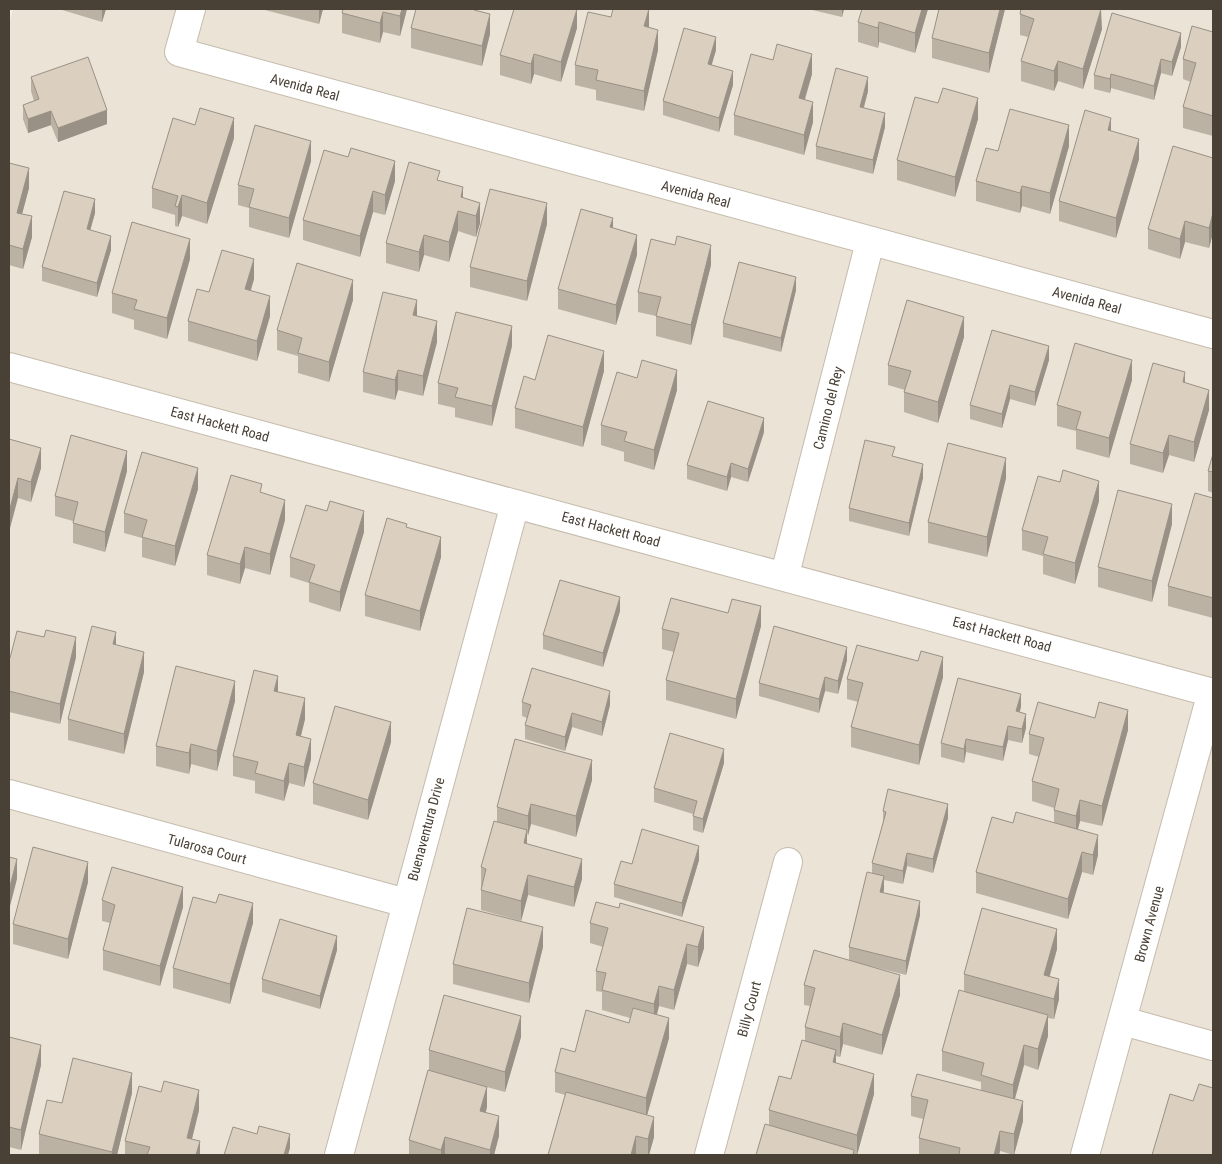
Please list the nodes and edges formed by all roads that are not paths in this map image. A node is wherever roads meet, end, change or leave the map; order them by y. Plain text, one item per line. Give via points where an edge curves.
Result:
1 (191, 9) edge
2 (870, 242) junction
3 (1213, 334) edge
4 (9, 367) edge
5 (515, 504) junction
6 (785, 574) junction
7 (1213, 693) edge
8 (9, 794) edge
9 (788, 862) dead end
10 (406, 903) junction
11 (1123, 1021) junction
12 (1213, 1046) edge
13 (339, 1155) edge
14 (709, 1155) edge
15 (1086, 1155) edge

1 - 2 street, Avenida Real via 179,52
2 - 3 street, Avenida Real
2 - 6 street, Camino del Rey
4 - 5 street, East Hackett Road
5 - 6 street, East Hackett Road
5 - 10 street, Buenaventura Drive
6 - 7 street, East Hackett Road
7 - 11 street, Brown Avenue
8 - 10 street, Tularosa Court
9 - 14 street, Billy Court
10 - 13 street, Buenaventura Drive
11 - 12 street
11 - 15 street, Brown Avenue

